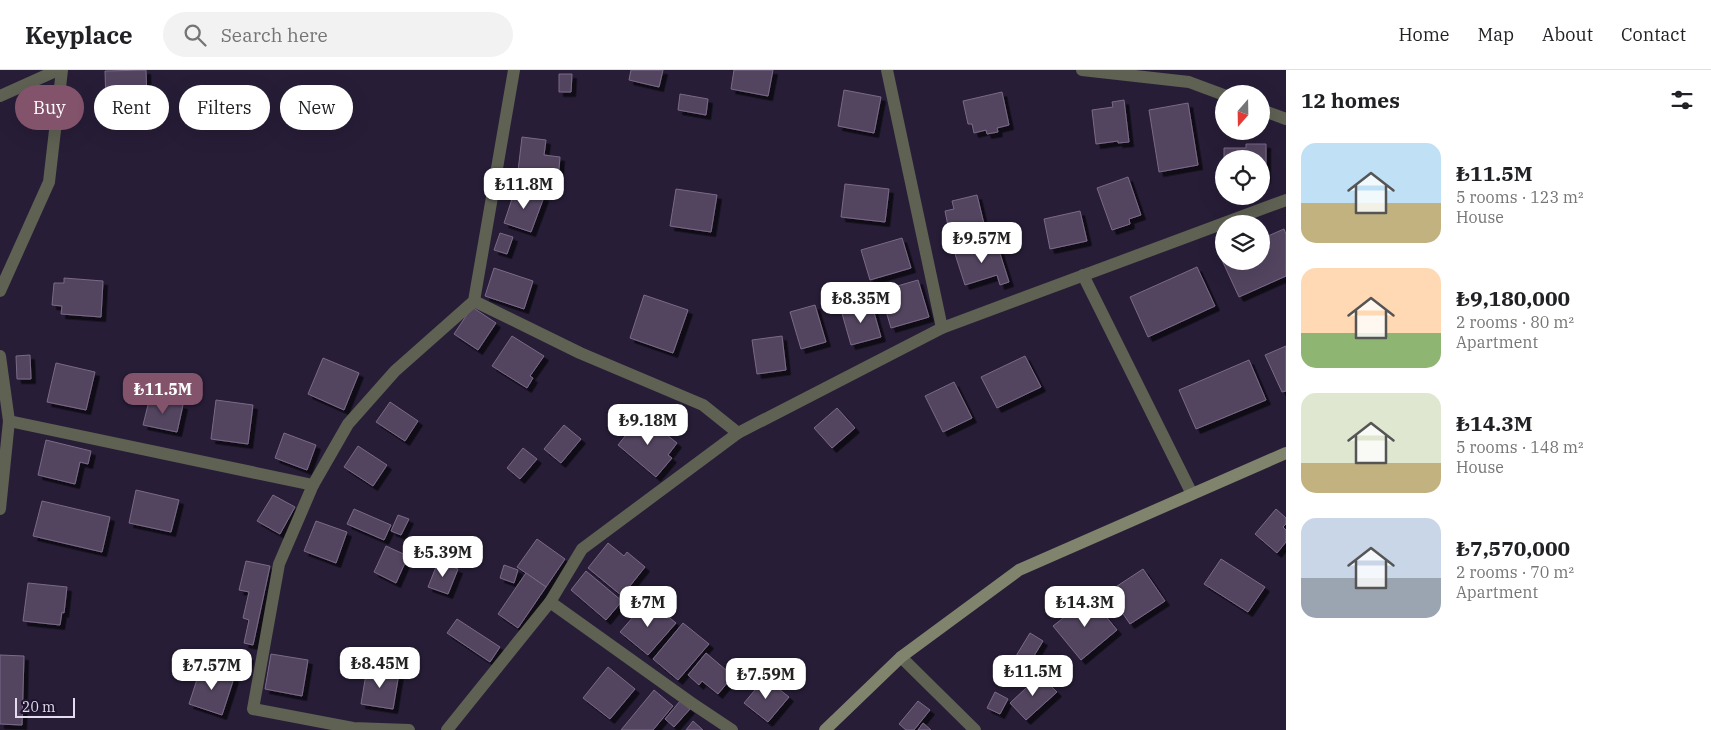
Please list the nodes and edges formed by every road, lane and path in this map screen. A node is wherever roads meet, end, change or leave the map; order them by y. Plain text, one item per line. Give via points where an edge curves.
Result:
1 (60, 70) edge
2 (514, 70) edge
3 (887, 70) edge
4 (1082, 70) edge
5 (1215, 92) edge
6 (0, 96) edge
7 (1270, 113) edge
8 (1286, 119) edge
9 (1286, 200) edge
10 (1083, 275) junction
11 (0, 290) edge
12 (474, 301) junction
13 (942, 328) junction
14 (0, 356) edge
15 (8, 421) junction
16 (738, 434) junction
17 (1286, 452) edge
18 (313, 485) junction
19 (1192, 494) junction
20 (0, 509) edge
21 (550, 602) junction
22 (901, 657) junction
23 (409, 730) edge
24 (447, 730) edge
25 (732, 730) edge
26 (825, 730) edge
27 (975, 730) edge

1 - 6 street
1 - 11 street via 49,182
2 - 12 street
3 - 13 street
4 - 5 street via 1189,82
7 - 8 street
9 - 10 street
10 - 13 street
10 - 19 street
12 - 16 street via 580,353 703,405
12 - 18 street via 395,371 348,424
13 - 16 street
14 - 15 street
15 - 18 street
15 - 20 street
16 - 21 street via 582,549
17 - 19 street
18 - 23 street via 279,564 253,709 353,728
19 - 22 street via 1019,570
21 - 24 street
21 - 25 street
22 - 26 street
22 - 27 street

